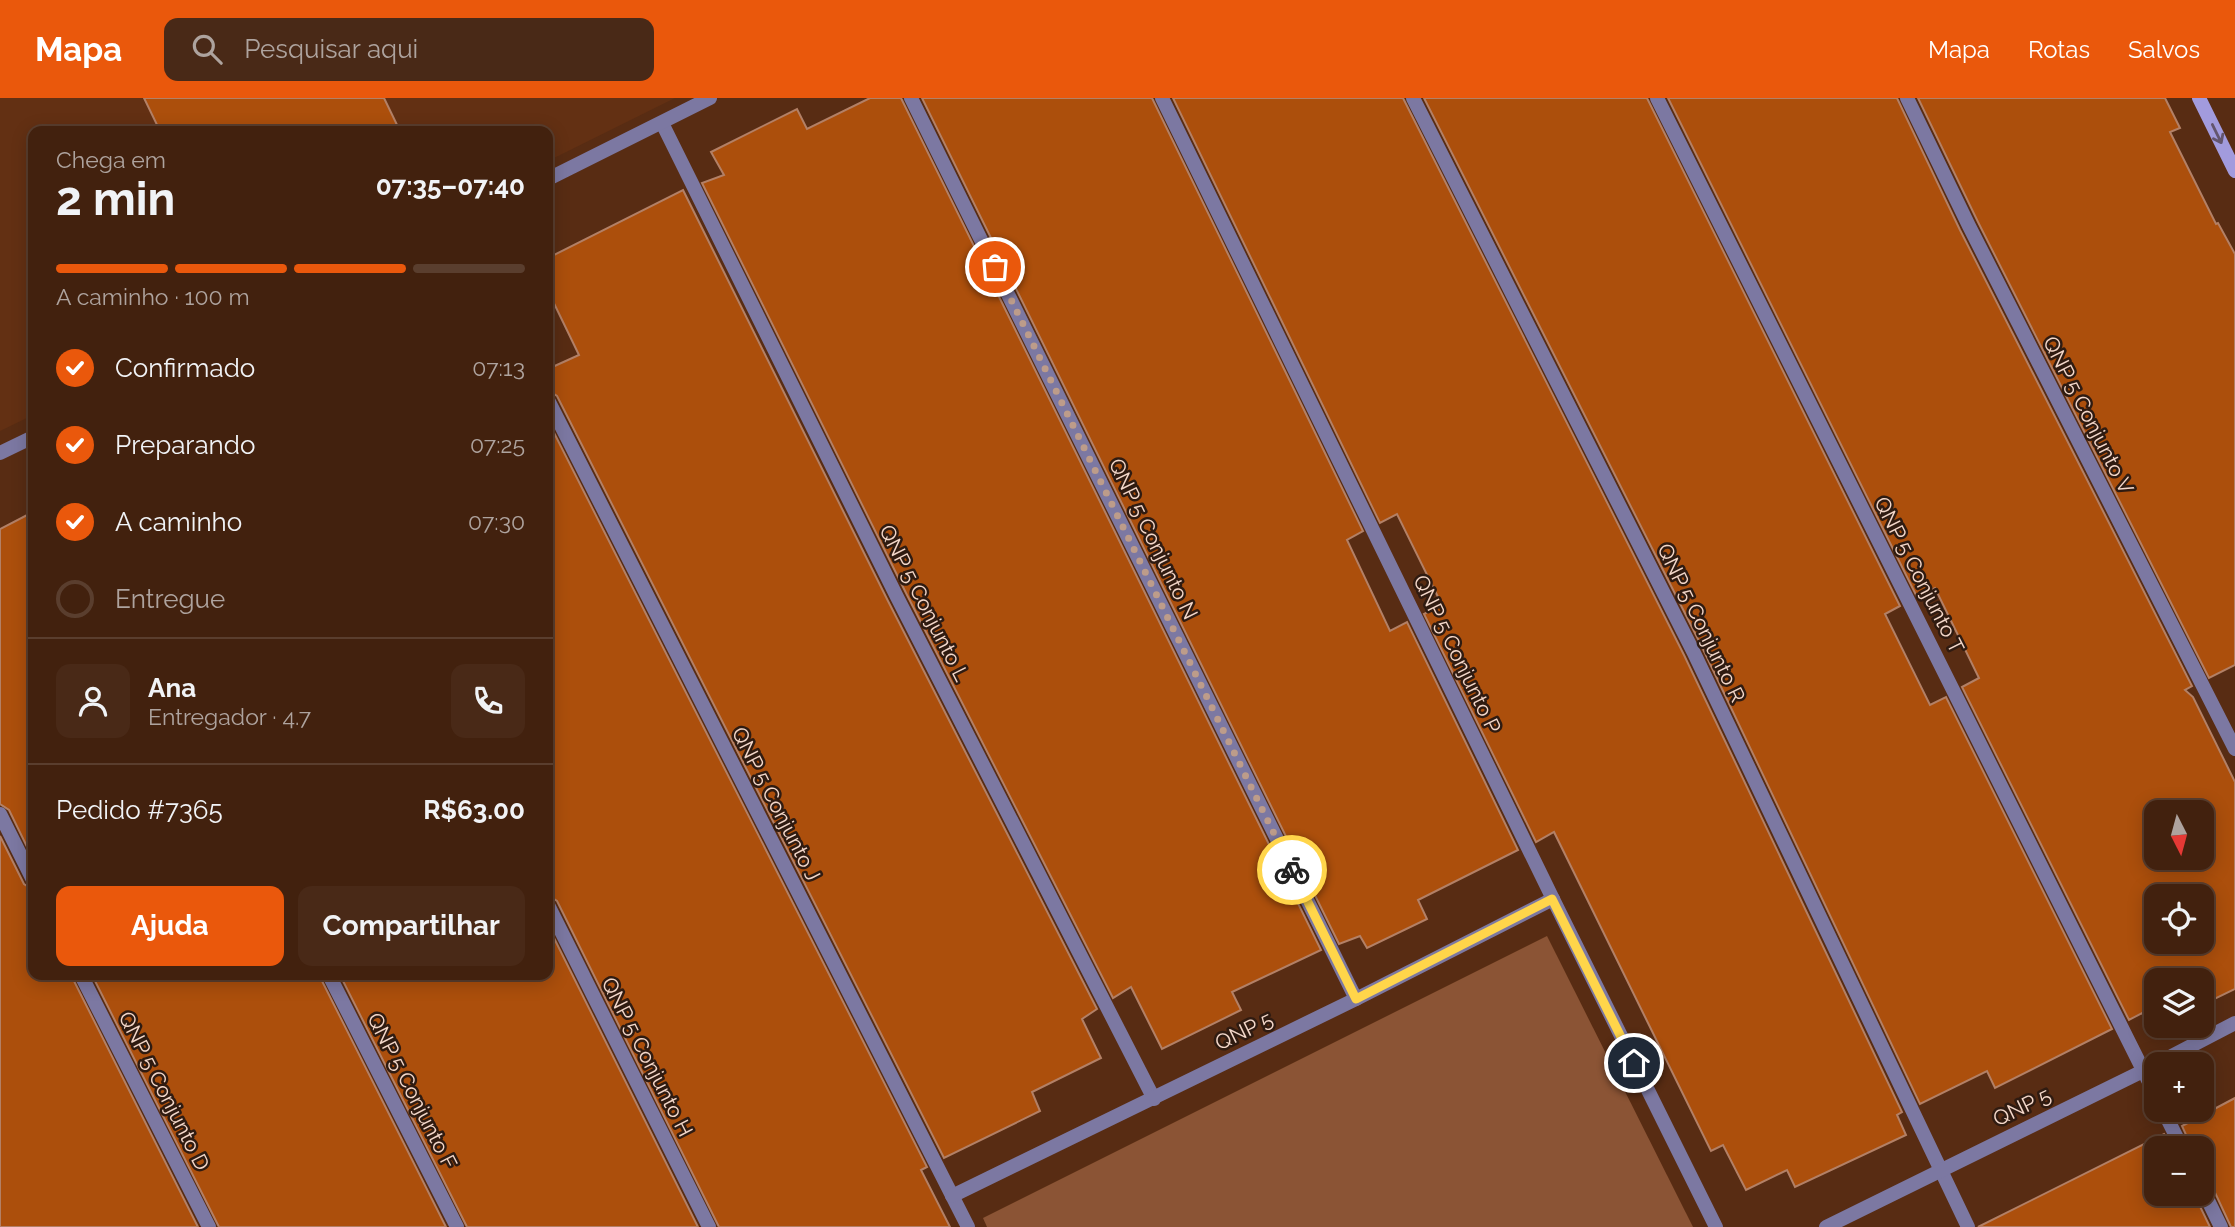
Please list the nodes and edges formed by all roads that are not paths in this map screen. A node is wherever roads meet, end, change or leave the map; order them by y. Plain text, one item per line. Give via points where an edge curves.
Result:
1 (710, 98) edge
2 (911, 98) edge
3 (1162, 98) edge
4 (1413, 98) edge
5 (1657, 98) edge
6 (1907, 98) edge
7 (2199, 98) edge
8 (662, 123) junction
9 (2235, 171) edge
10 (553, 176) edge
11 (553, 410) edge
12 (28, 439) edge
13 (0, 453) edge
14 (2235, 749) edge
15 (0, 814) edge
16 (28, 870) edge
17 (1552, 899) junction
18 (553, 915) edge
19 (84, 980) edge
20 (332, 980) edge
21 (1356, 999) junction
22 (2235, 1023) edge
23 (2143, 1071) junction
24 (1154, 1099) junction
25 (1941, 1171) junction
26 (952, 1196) junction
27 (2211, 1206) edge
28 (209, 1227) edge
29 (457, 1227) edge
30 (709, 1227) edge
31 (968, 1227) edge
32 (1716, 1227) edge
33 (1826, 1227) edge
34 (1968, 1227) edge
35 (2221, 1227) edge

1 - 8 street
2 - 21 street, QNP 5 Conjunto N
3 - 17 street, QNP 5 Conjunto P
4 - 25 street, QNP 5 Conjunto R via 1693,651
5 - 23 street, QNP 5 Conjunto T
6 - 14 street, QNP 5 Conjunto V
7 -> 9 main road
8 - 10 street
8 - 24 street, QNP 5 Conjunto L via 897,597
11 - 26 street, QNP 5 Conjunto J
12 - 13 street
15 - 16 street
17 - 21 street, QNP 5
17 - 32 street, QNP 5 Conjunto P
18 - 30 street, QNP 5 Conjunto H
19 - 28 street, QNP 5 Conjunto D
20 - 29 street, QNP 5 Conjunto F
21 - 24 street, QNP 5
22 - 23 street, QNP 5
23 - 25 street, QNP 5
24 - 26 street, QNP 5
25 - 33 street, QNP 5
25 - 34 street, QNP 5 Conjunto R
26 - 31 street, QNP 5 Conjunto J
27 - 35 street

